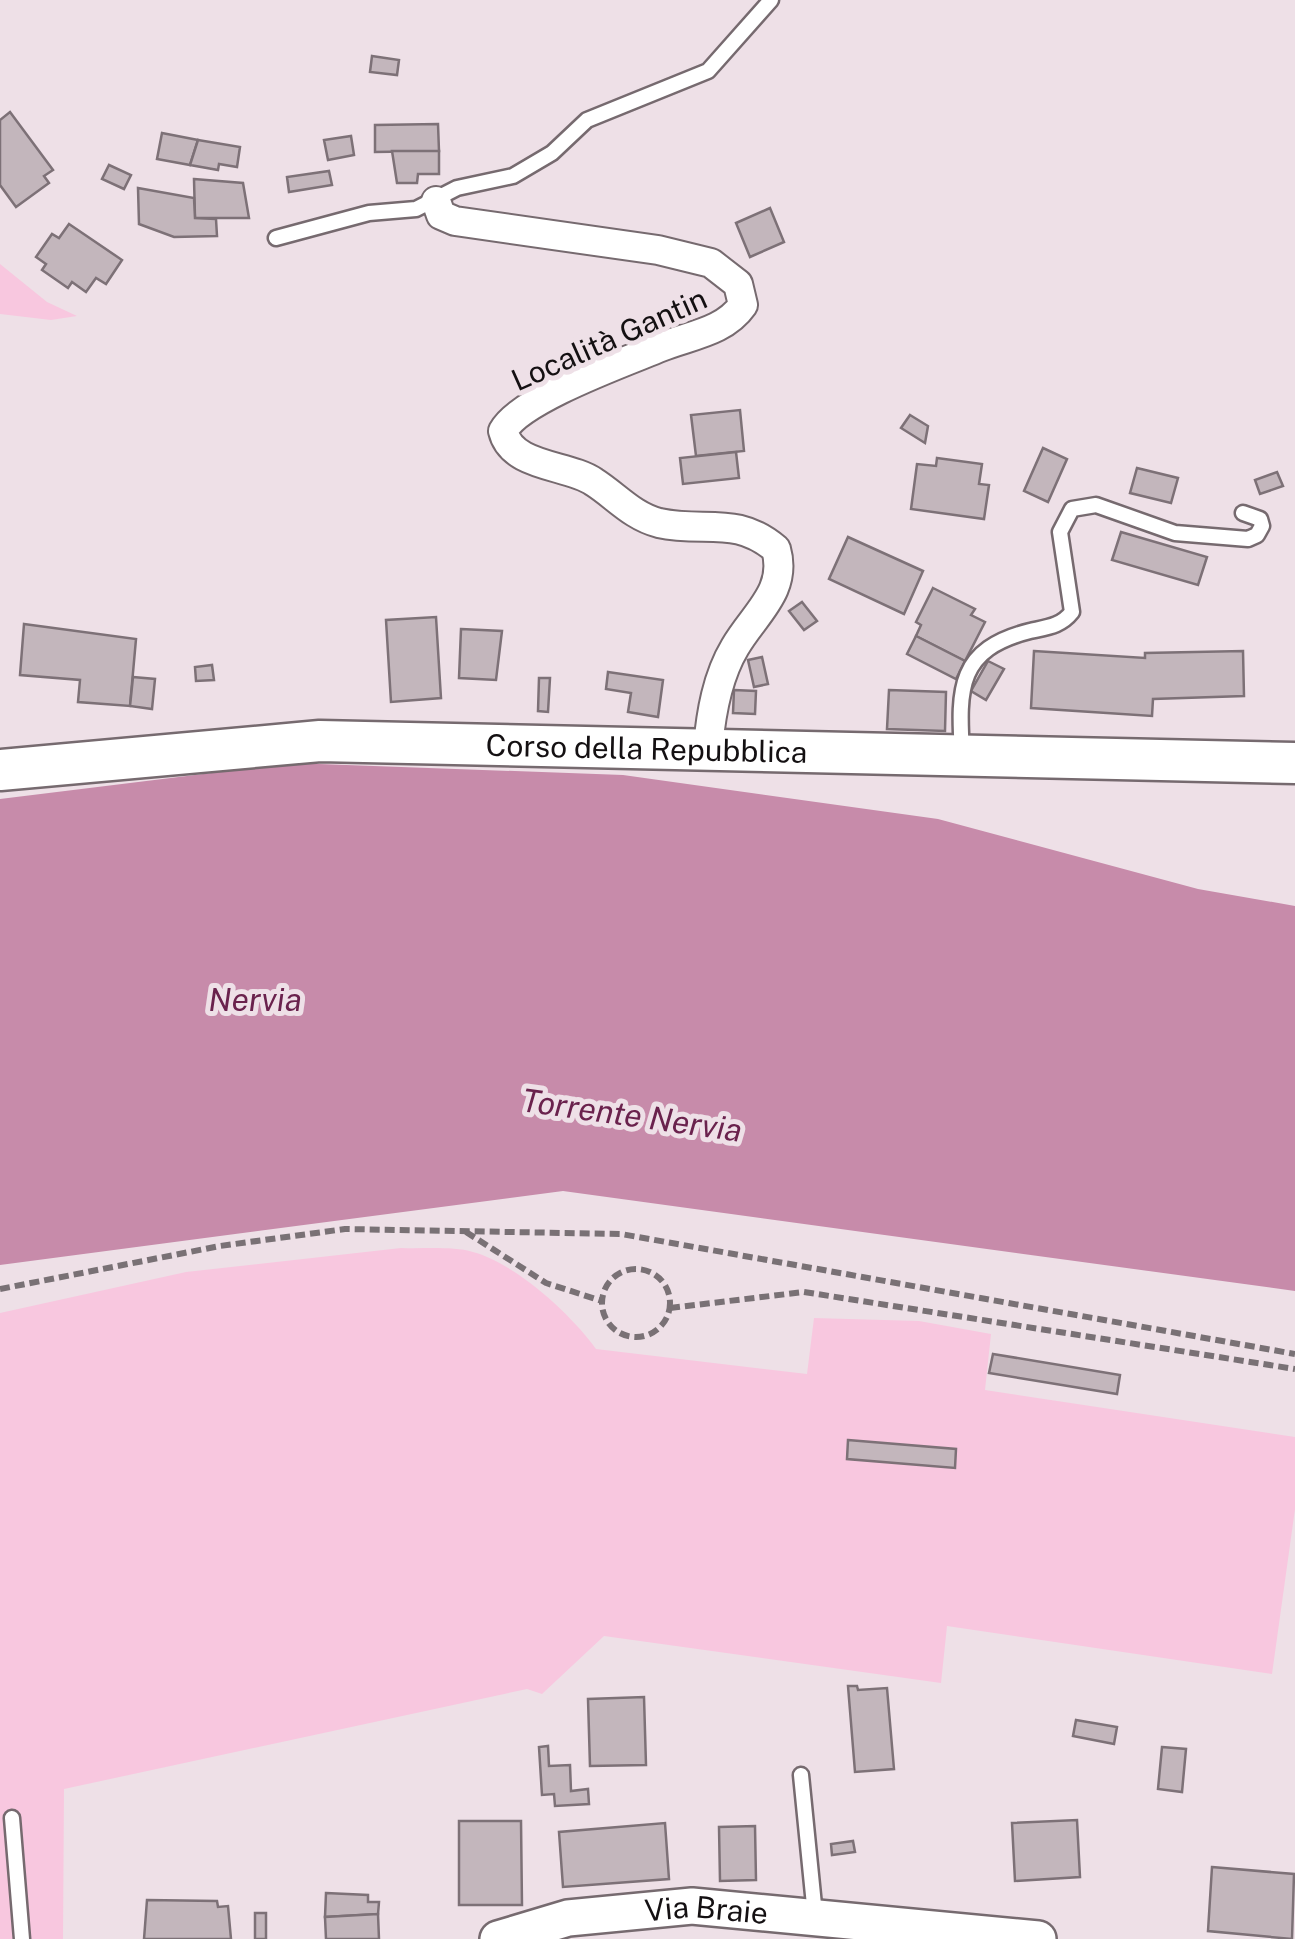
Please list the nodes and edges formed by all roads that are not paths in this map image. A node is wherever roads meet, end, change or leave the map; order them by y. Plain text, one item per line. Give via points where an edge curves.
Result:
1 (771, 0) edge
2 (436, 201) junction
3 (276, 238) dead end
4 (1243, 513) dead end
5 (708, 747) junction
6 (962, 753) junction
7 (1295, 763) edge
8 (0, 770) edge
9 (801, 1776) dead end
10 (12, 1818) dead end
11 (815, 1915) junction
12 (22, 1939) edge
13 (498, 1939) edge
14 (1038, 1939) edge

1 - 2 lane via 708,71 587,120 514,176 457,188
2 - 3 lane
2 - 5 street, Località Gantin via 441,215 454,220 676,254 712,263 738,284 743,305 730,322 530,407 503,432 519,453 591,479 636,515 757,533 776,550 779,581 721,678
4 - 6 lane via 1260,519 1257,536 1175,534 1096,505 1072,509 1060,532 1072,612 1063,624 1012,636 976,658 960,691
5 - 6 main road, Corso della Repubblica
5 - 8 main road, Corso della Repubblica via 320,741
6 - 7 main road, Corso della Repubblica
9 - 11 lane
10 - 12 lane
11 - 13 street, Via Braie via 692,1906 568,1918
11 - 14 street, Via Braie

